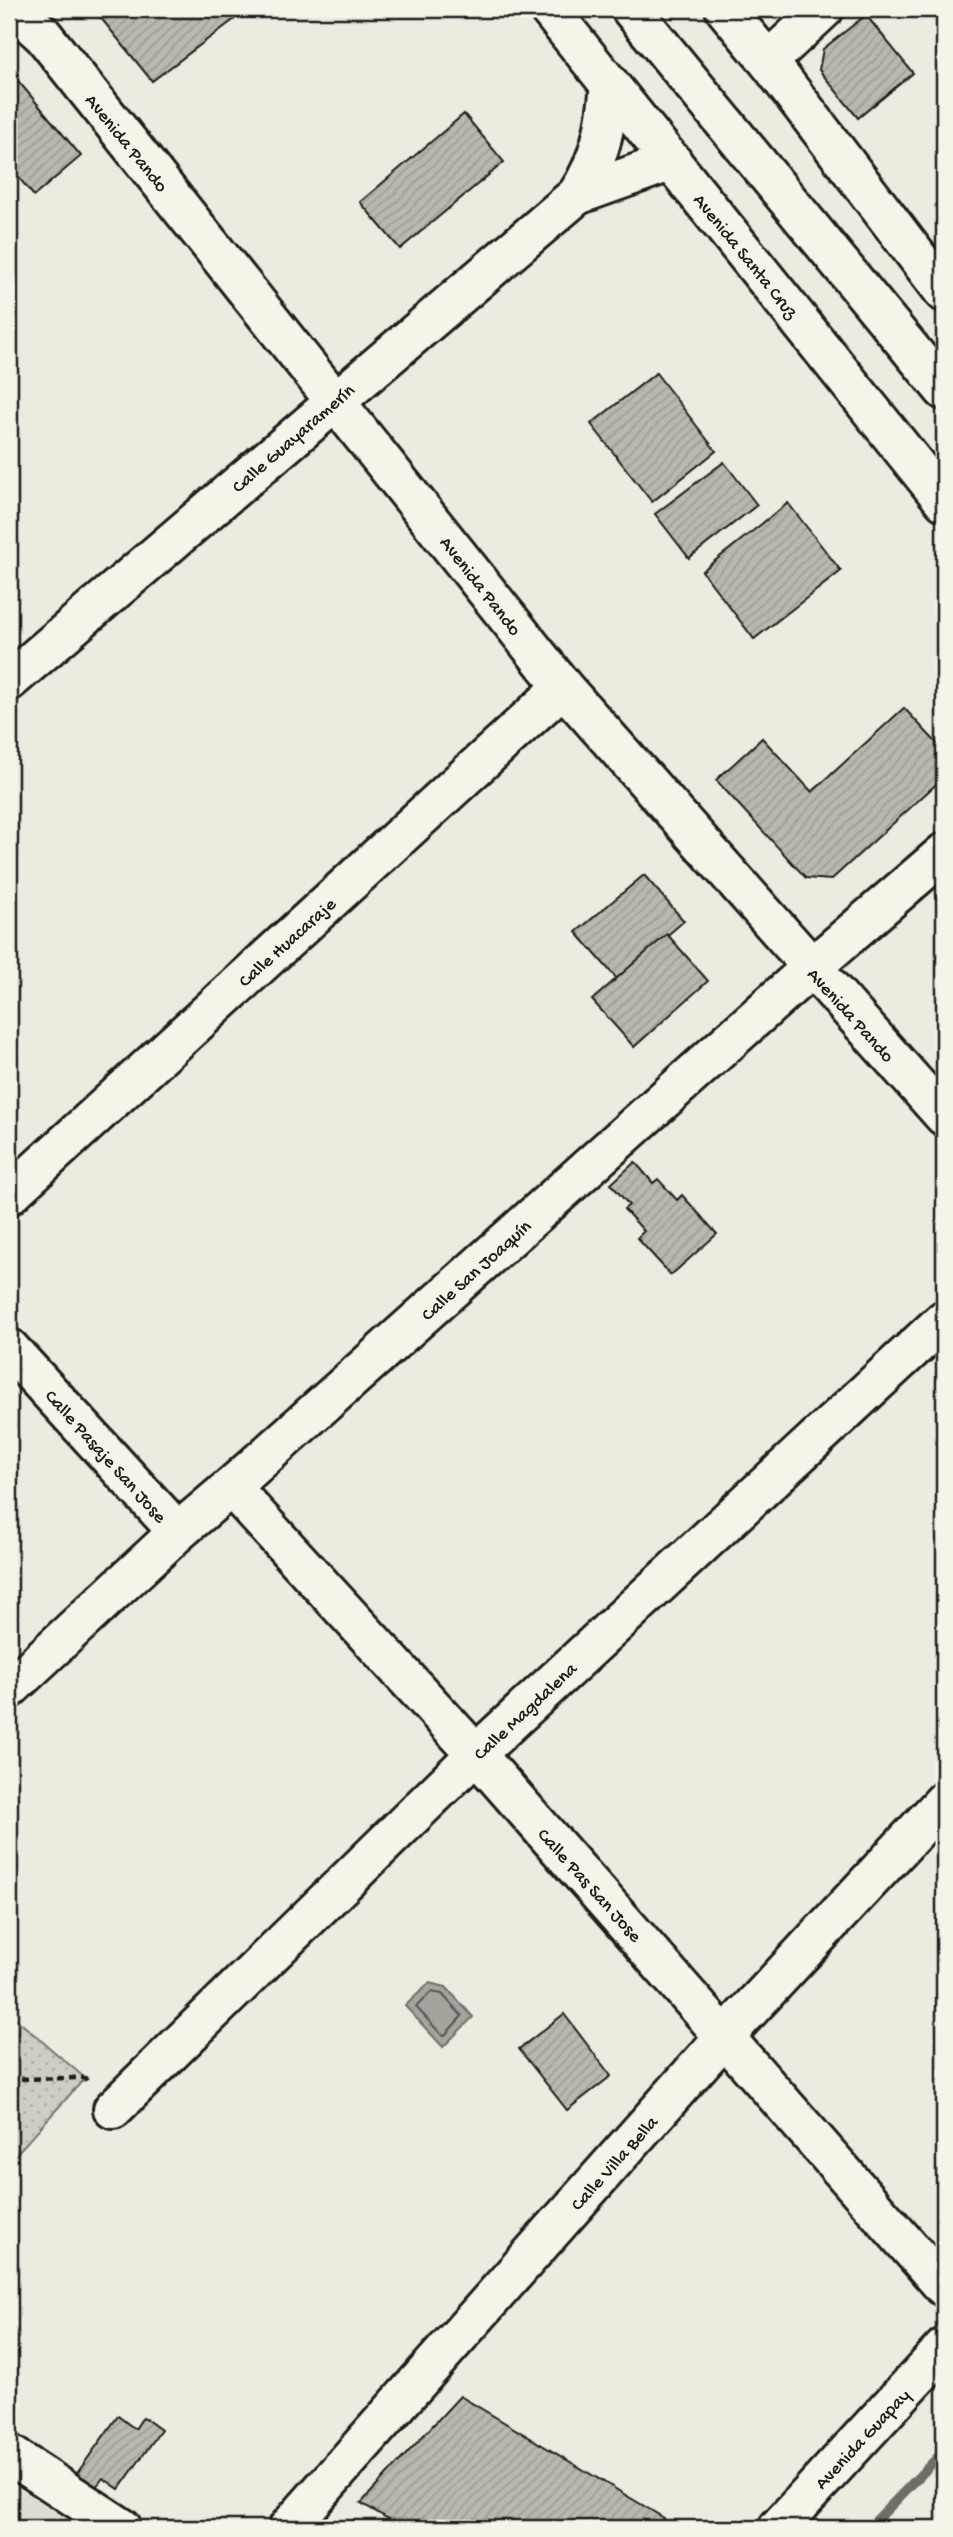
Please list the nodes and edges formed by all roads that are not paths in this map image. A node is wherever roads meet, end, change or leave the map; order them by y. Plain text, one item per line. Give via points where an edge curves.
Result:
1 (14, 9) edge
2 (549, 9) edge
3 (631, 9) edge
4 (724, 9) edge
5 (824, 9) edge
6 (35, 22) edge
7 (768, 61) junction
8 (610, 85) junction
9 (672, 161) junction
10 (577, 195) junction
11 (944, 292) edge
12 (944, 390) edge
13 (336, 400) junction
14 (944, 501) edge
15 (9, 681) edge
16 (563, 687) junction
17 (944, 853) edge
18 (811, 968) junction
19 (944, 1116) edge
20 (9, 1195) edge
21 (944, 1320) edge
22 (9, 1348) edge
23 (231, 1487) junction
24 (177, 1532) junction
25 (9, 1689) edge
26 (476, 1755) junction
27 (944, 1801) edge
28 (725, 2035) junction
29 (113, 2109) road end
30 (944, 2287) edge
31 (944, 2348) edge
32 (9, 2454) edge
33 (122, 2528) edge
34 (288, 2528) edge
35 (778, 2528) edge

1 - 6 street, Avenida Pando
2 - 8 street, Avenida Santa Cruz
3 - 12 street
4 - 7 street
5 - 7 street
6 - 13 street, Avenida Pando
7 - 11 street
8 - 9 street, Avenida Santa Cruz
8 - 10 street, Calle Guayaramerín via 599,151
9 - 10 street, Calle Guayaramerín
9 - 14 street, Avenida Santa Cruz
10 - 13 street, Calle Guayaramerín
13 - 15 street, Calle Guayaramerín
13 - 16 street, Avenida Pando
16 - 18 street, Avenida Pando
16 - 20 street, Calle Huacaraje
17 - 18 street, Calle San Joaquín
18 - 19 street, Avenida Pando
18 - 23 street, Calle San Joaquín
21 - 26 street, Calle Magdalena
22 - 24 street, Calle Pasaje San Jose
23 - 24 street, Calle San Joaquín
23 - 26 street, Calle Pas San Jose
24 - 25 street, Calle San Joaquín
26 - 28 street, Calle Pas San Jose
26 - 29 street, Calle Magdalena
27 - 28 street, Calle Villa Bella
28 - 30 street, Calle Pas San Jose
28 - 34 street, Calle Villa Bella
31 - 35 street, Avenida Guapay
32 - 33 street

